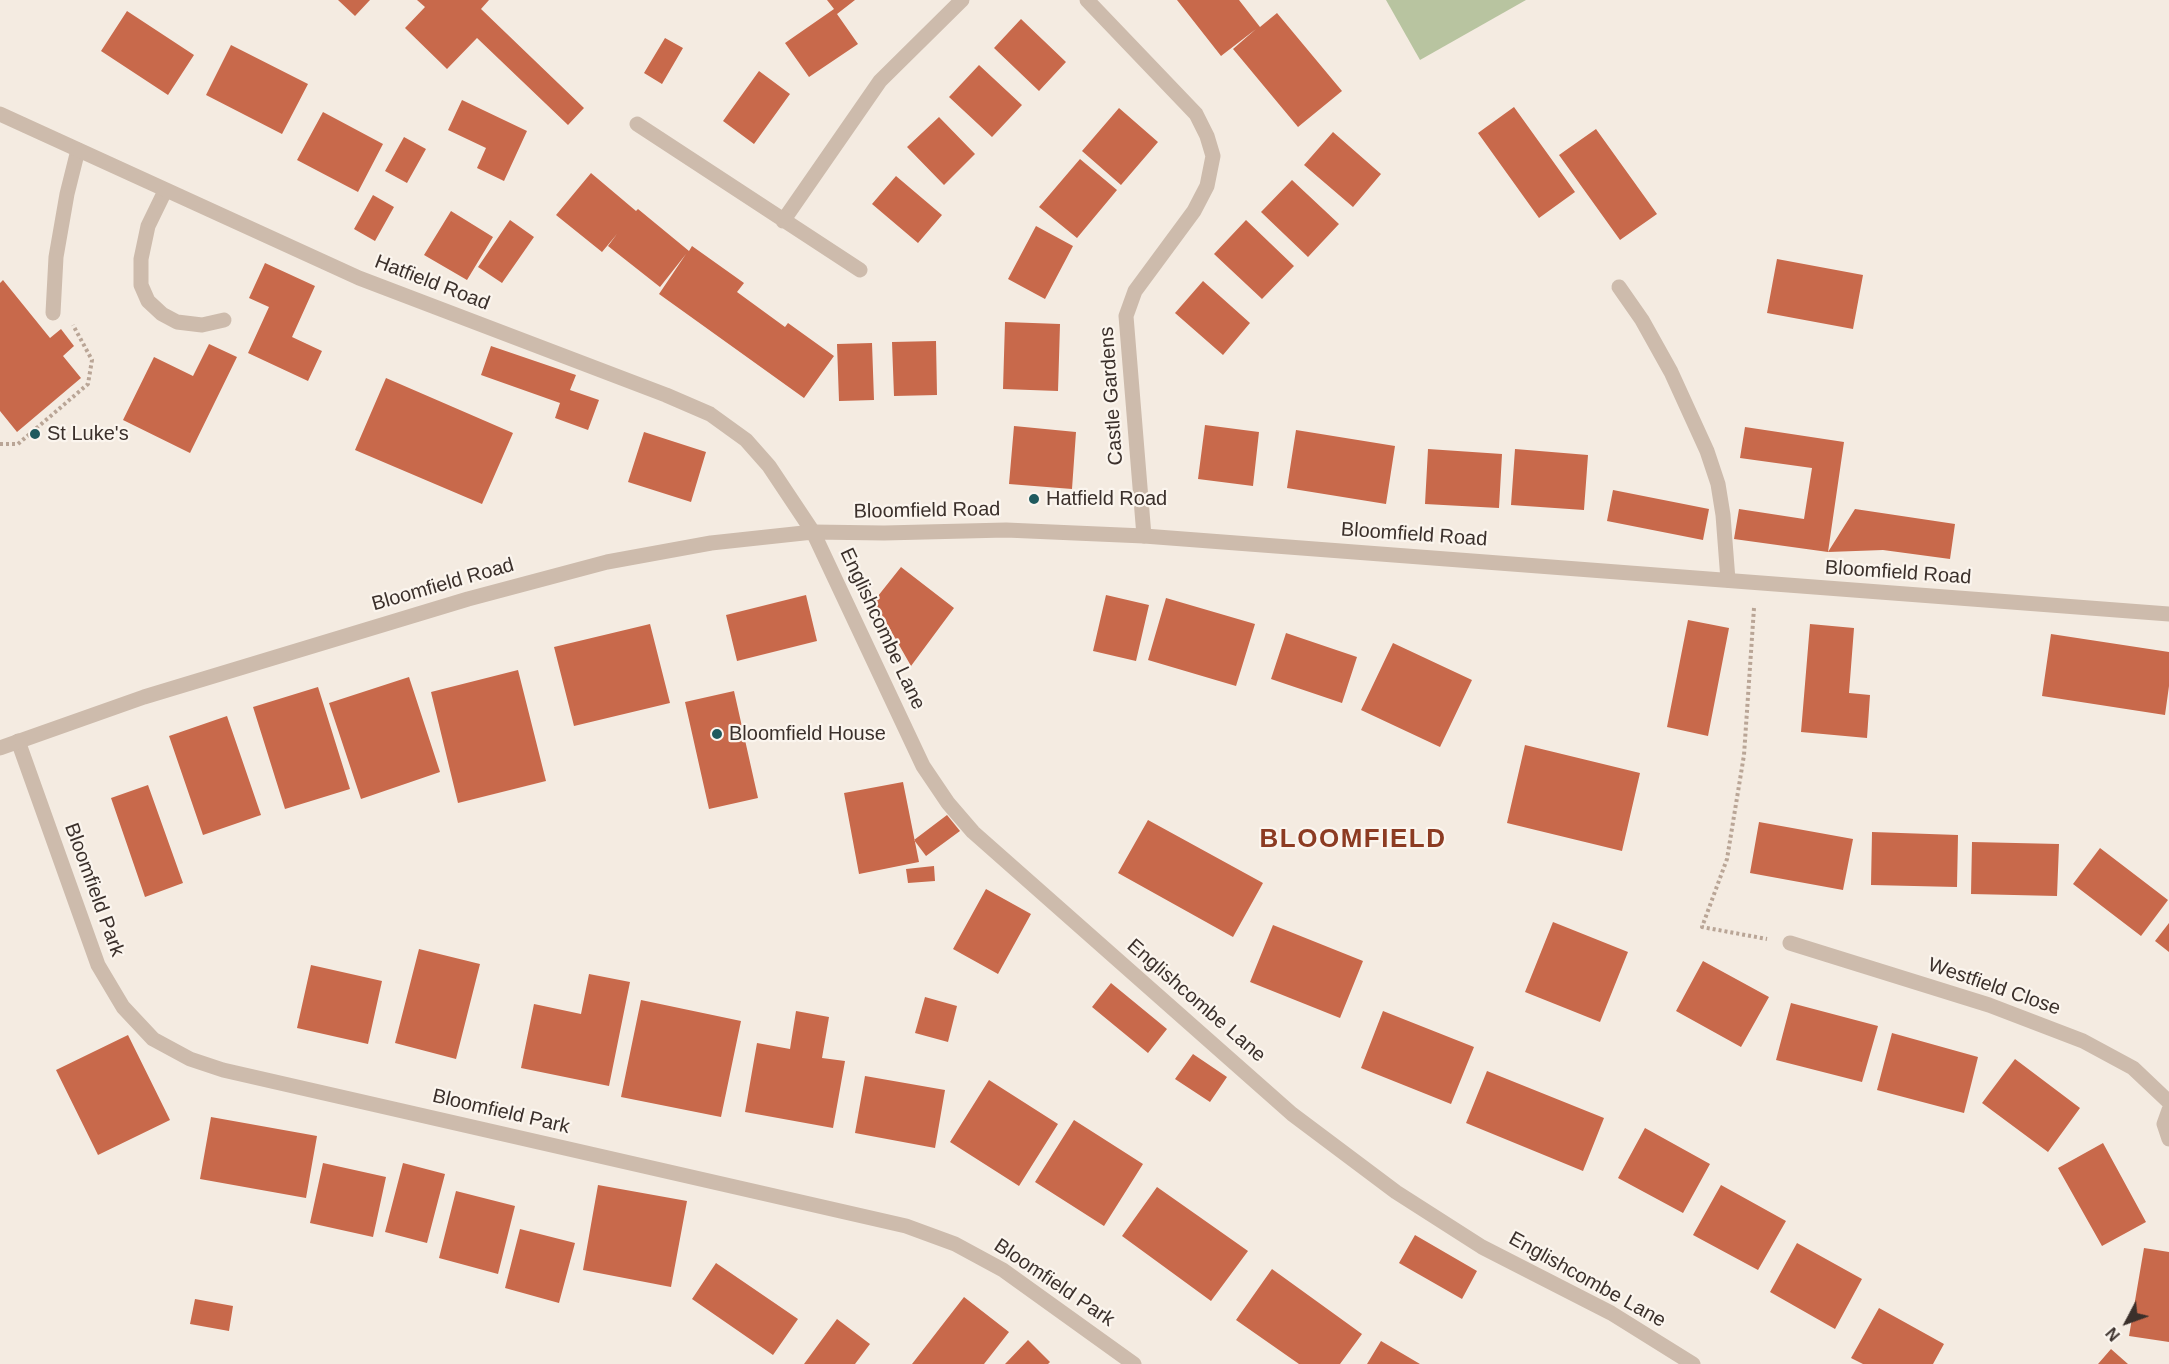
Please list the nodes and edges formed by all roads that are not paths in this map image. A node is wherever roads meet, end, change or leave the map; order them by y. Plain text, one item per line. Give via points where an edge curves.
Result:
1 (962, 0) edge
2 (1087, 0) edge
3 (0, 114) edge
4 (636, 124) dead end
5 (78, 150) junction
6 (165, 191) junction
7 (783, 221) junction
8 (860, 270) dead end
9 (1619, 287) dead end
10 (53, 313) dead end
11 (224, 320) dead end
12 (813, 532) junction
13 (1144, 536) junction
14 (1728, 580) junction
15 (2169, 614) edge
16 (18, 741) junction
17 (0, 748) edge
18 (1790, 943) road end
19 (2169, 1102) edge
20 (2169, 1110) edge
21 (2169, 1139) edge
22 (1134, 1364) edge
23 (1694, 1364) edge

1 - 7 street via 880,81
2 - 13 street, Castle Gardens via 1196,114 1213,156 1207,186 1194,211 1135,291 1126,316
3 - 5 street, Hatfield Road
4 - 7 street
5 - 6 street, Hatfield Road
5 - 10 street via 56,257
6 - 11 street via 148,226 141,259 141,285 148,301 177,322 202,325
6 - 12 street, Hatfield Road via 359,278 710,414 746,440 769,466
7 - 8 street
9 - 14 street via 1671,372 1707,451 1718,484
12 - 13 street, Bloomfield Road via 1006,530
12 - 16 street, Bloomfield Road via 711,543 607,562 468,599 155,693
12 - 23 street, Englishcombe Lane via 923,766 973,832 1293,1114 1396,1192 1482,1247 1611,1313
13 - 14 street, Bloomfield Road
14 - 15 street, Bloomfield Road
16 - 17 street, Bloomfield Road
16 - 22 street, Bloomfield Park via 98,965 123,1007 153,1039 190,1059 223,1070 906,1226 955,1244 1003,1270
18 - 19 street, Westfield Close via 1989,1005 2083,1041 2133,1068
20 - 21 street via 2164,1124

